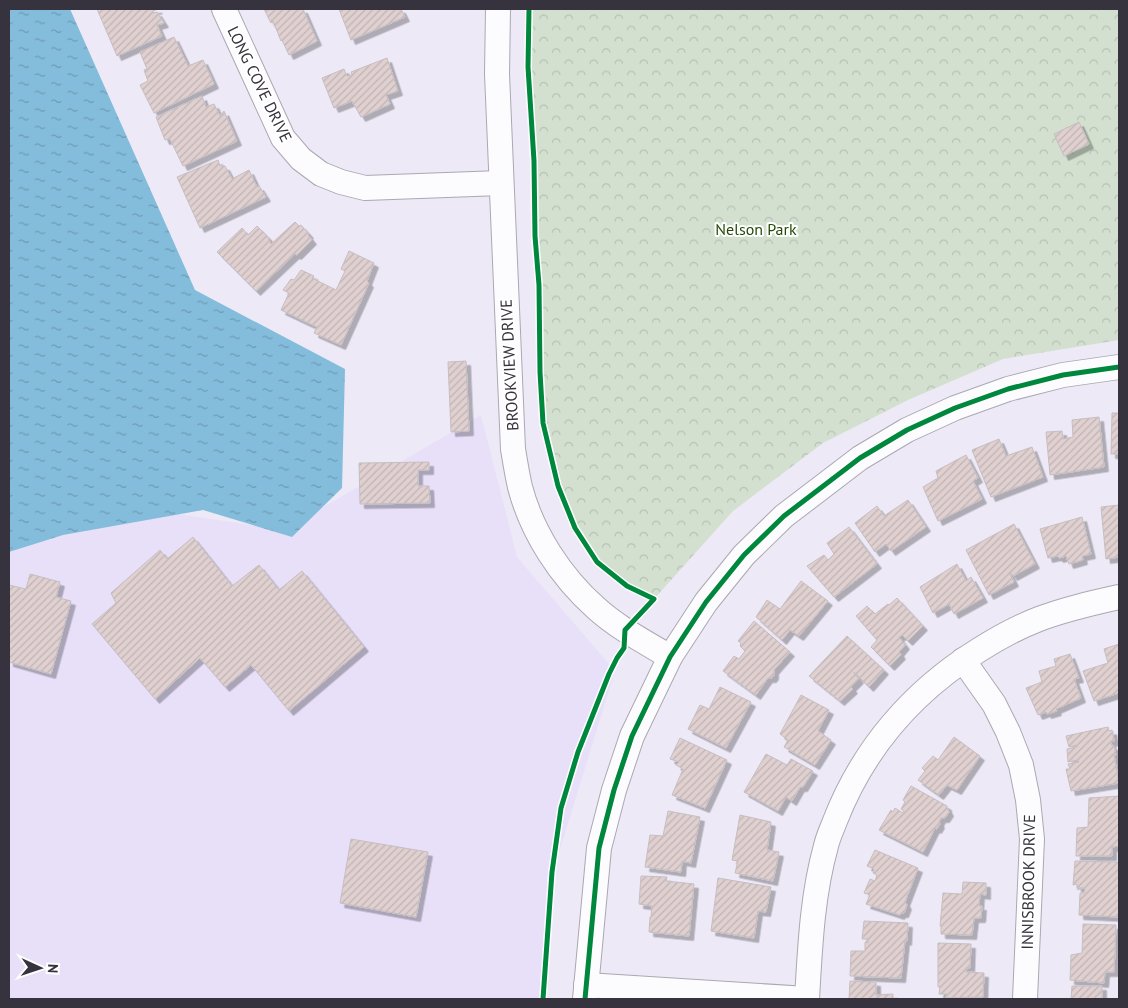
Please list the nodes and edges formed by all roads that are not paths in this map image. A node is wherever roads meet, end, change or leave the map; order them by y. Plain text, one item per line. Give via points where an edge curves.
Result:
1 (224, 9) edge
2 (498, 9) edge
3 (501, 183) junction
4 (1119, 367) edge
5 (1119, 597) edge
6 (670, 657) junction
7 (963, 660) junction
8 (585, 992) edge
9 (807, 999) edge
10 (1025, 999) edge

1 - 3 street, LONG COVE DRIVE via 283,138 301,159 321,174 365,188
2 - 3 street, BROOKVIEW DRIVE
3 - 6 street, BROOKVIEW DRIVE via 513,449 528,511 548,552 596,609
4 - 6 street via 1063,375 1008,389 906,430 860,458 784,516 744,555 706,602
5 - 7 street via 1037,619
6 - 8 street via 632,736 599,848
7 - 9 street via 909,706 883,735 843,802 826,845 817,886
7 - 10 street, INNISBROOK DRIVE via 994,704 1008,732 1021,765 1028,800 1032,839
8 - 9 street

